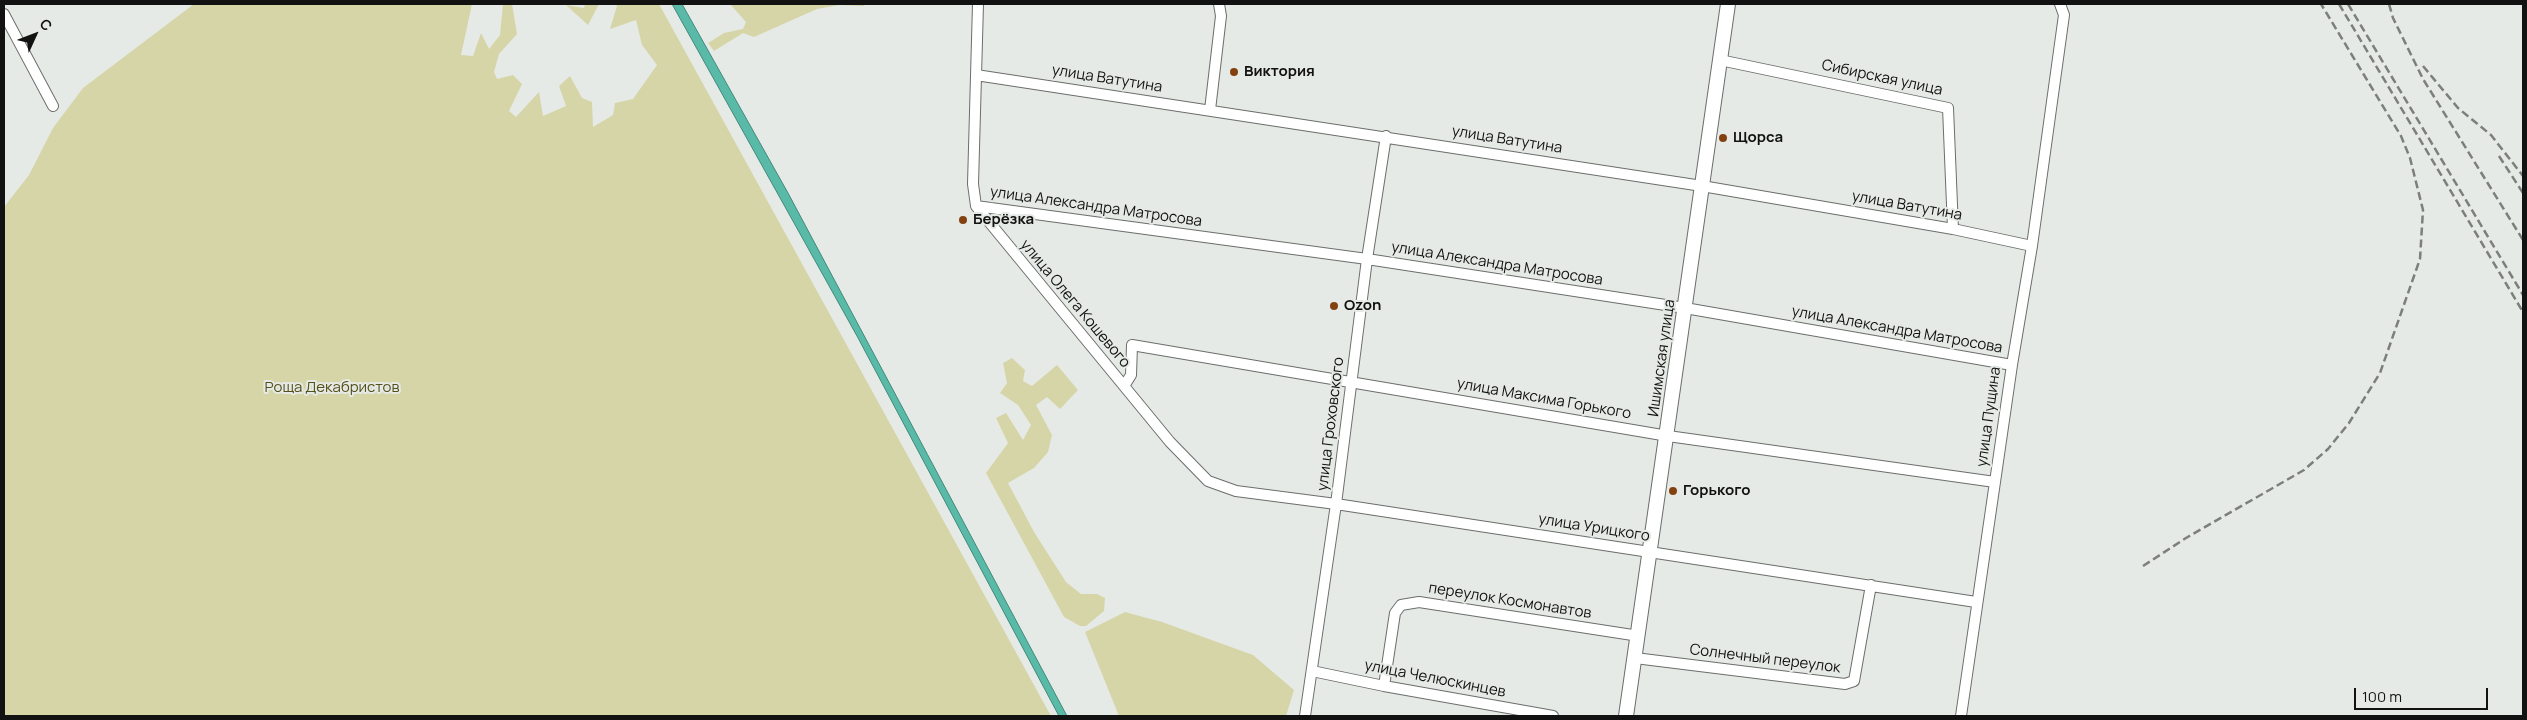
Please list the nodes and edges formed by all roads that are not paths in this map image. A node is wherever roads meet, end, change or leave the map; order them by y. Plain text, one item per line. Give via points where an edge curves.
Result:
1 (978, 4) edge
2 (1219, 4) edge
3 (1728, 4) edge
4 (2060, 4) edge
5 (4, 14) edge
6 (1720, 60) junction
7 (976, 75) junction
8 (53, 106) dead end
9 (1210, 110) junction
10 (1386, 136) junction
11 (1702, 186) junction
12 (976, 206) junction
13 (1953, 229) junction
14 (2032, 246) junction
15 (1367, 259) junction
16 (1685, 308) junction
17 (2012, 365) junction
18 (1351, 382) junction
19 (1124, 386) junction
20 (1668, 436) junction
21 (1208, 480) joint
22 (1995, 482) junction
23 (1336, 504) junction
24 (1651, 552) junction
25 (1871, 585) junction
26 (1976, 602) junction
27 (1639, 636) junction
28 (1636, 658) junction
29 (1312, 670) junction
30 (1384, 686) junction
31 (1305, 716) edge
32 (1553, 716) edge
33 (1626, 716) edge
34 (1961, 716) edge

1 - 7 street
2 - 9 street via 1221,16
3 - 6 main road, Ишимская улица
4 - 14 street, улица Пущина via 2064,15
5 - 8 street
6 - 11 main road, Ишимская улица
6 - 13 street, Сибирская улица via 1948,108
7 - 9 street, улица Ватутина
7 - 12 street via 973,184
9 - 10 street, улица Ватутина
10 - 11 street, улица Ватутина
10 - 15 street, улица Гроховского
11 - 13 street, улица Ватутина
11 - 16 main road, Ишимская улица
12 - 15 street, улица Александра Матросова
12 - 19 street, улица Олега Кошевого
13 - 14 street, улица Ватутина
14 - 17 street, улица Пущина
15 - 16 street, улица Александра Матросова
15 - 18 street, улица Гроховского
16 - 17 street, улица Александра Матросова
16 - 20 main road, Ишимская улица
17 - 22 street, улица Пущина
18 - 19 street, улица Максима Горького via 1132,345 1131,375
18 - 20 street, улица Максима Горького
18 - 23 street, улица Гроховского
19 - 21 street, улица Олега Кошевого via 1170,442
20 - 22 street, улица Максима Горького
20 - 24 main road, Ишимская улица
21 - 23 street, улица Урицкого via 1236,492
22 - 26 street, улица Пущина
23 - 24 street, улица Урицкого
23 - 29 street, улица Гроховского
24 - 25 street, улица Урицкого
24 - 27 main road, Ишимская улица
25 - 26 street, улица Урицкого
25 - 28 street, Солнечный переулок via 1854,681 1845,684
26 - 34 street, улица Пущина
27 - 28 main road, Ишимская улица
27 - 30 street, переулок Космонавтов via 1419,602 1402,605 1395,613
28 - 33 main road, Ишимская улица
29 - 30 street, улица Челюскинцев
29 - 31 street, улица Гроховского
30 - 32 street, улица Челюскинцев

